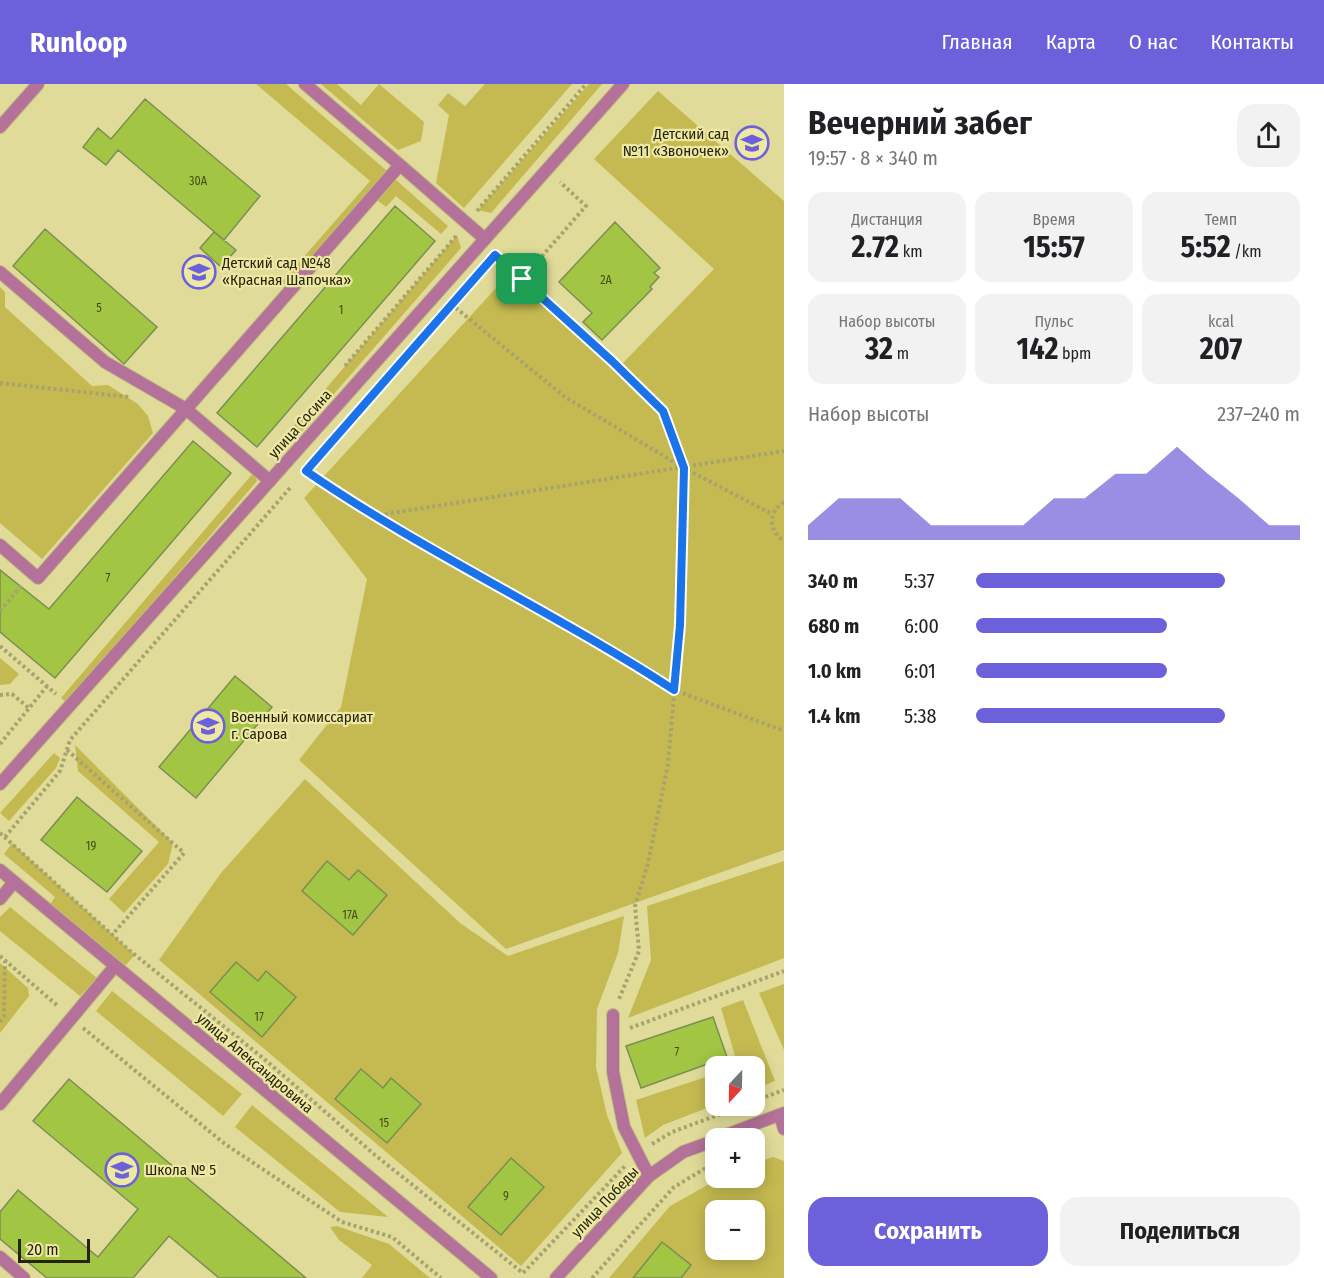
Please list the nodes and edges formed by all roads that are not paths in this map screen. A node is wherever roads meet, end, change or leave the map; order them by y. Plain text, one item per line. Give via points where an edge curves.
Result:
1 (38, 84) edge
2 (305, 84) edge
3 (623, 84) edge
4 (0, 127) edge
5 (400, 165) junction
6 (485, 239) junction
7 (0, 272) edge
8 (186, 409) junction
9 (270, 480) junction
10 (0, 545) edge
11 (0, 784) edge
12 (0, 870) edge
13 (14, 882) junction
14 (0, 899) edge
15 (115, 966) junction
16 (613, 1015) road end
17 (0, 1104) edge
18 (782, 1114) edge
19 (746, 1128) edge
20 (784, 1129) edge
21 (705, 1144) edge
22 (649, 1176) junction
23 (0, 1257) edge
24 (24, 1278) edge
25 (491, 1278) edge
26 (556, 1278) edge

1 - 4 street
2 - 5 street
3 - 6 street, улица Сосина
5 - 6 street
5 - 8 street
6 - 9 street, улица Сосина
7 - 8 street via 105,362
8 - 9 street
8 - 10 street via 38,578
9 - 11 street, улица Сосина
12 - 13 street, улица Александровича
13 - 14 street
13 - 15 street, улица Александровича
15 - 17 street
15 - 25 street, улица Александровича
16 - 22 street via 613,1072 624,1127
18 - 19 street, улица Победы
18 - 20 street
21 - 22 street, улица Победы via 683,1152
22 - 26 street, улица Победы
23 - 24 street

